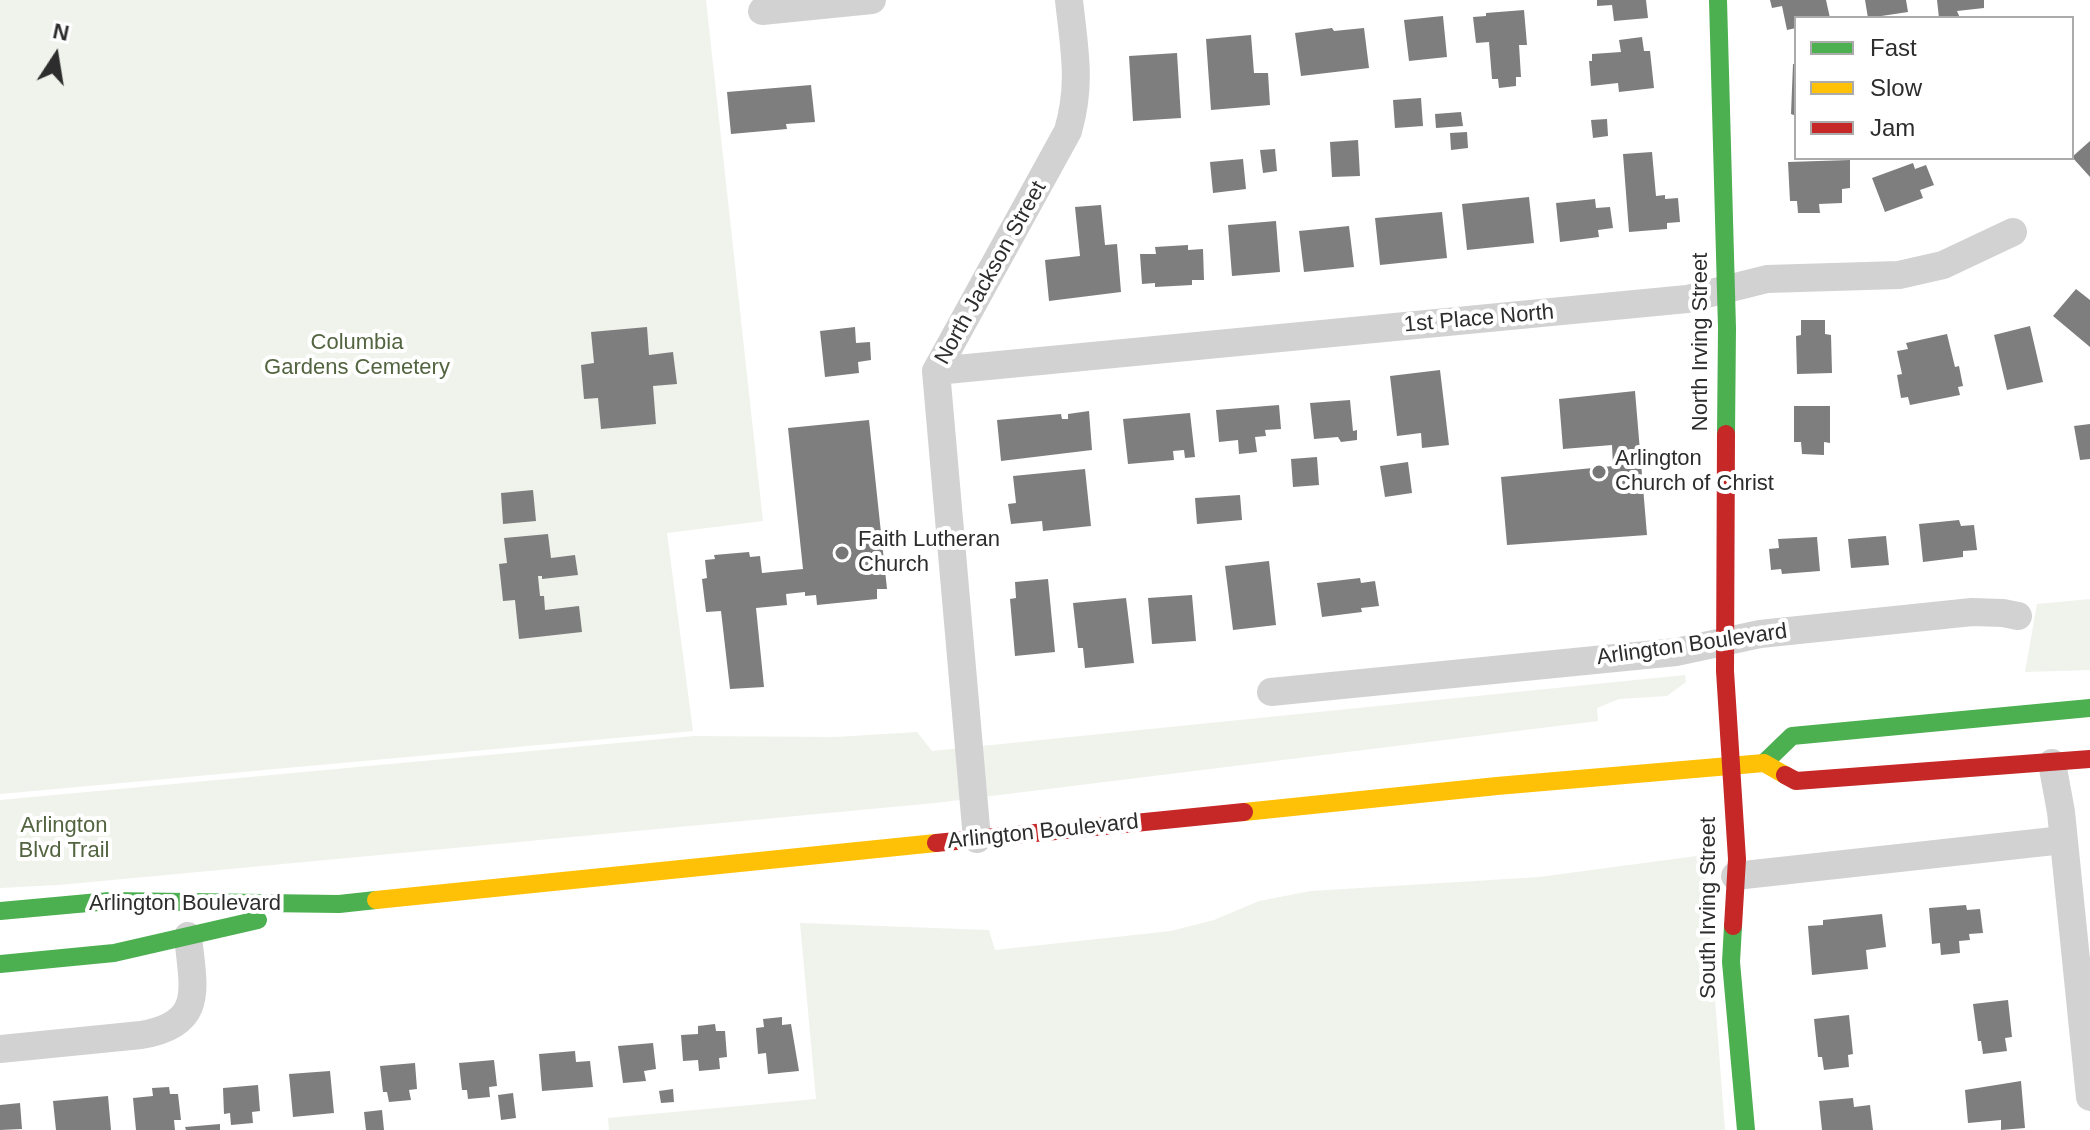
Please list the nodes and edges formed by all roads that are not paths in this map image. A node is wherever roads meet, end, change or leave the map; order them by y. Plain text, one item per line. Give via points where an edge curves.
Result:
1 (872, 0) edge
2 (1069, 0) edge
3 (1718, 0) edge
4 (762, 11) dead end
5 (2013, 232) dead end
6 (1725, 292) junction
7 (936, 371) junction
8 (2018, 616) dead end
9 (1725, 641) junction
10 (1725, 685) joint
11 (1271, 692) dead end
12 (2090, 708) edge
13 (2090, 759) edge
14 (1764, 763) junction
15 (2052, 763) junction
16 (1729, 765) junction
17 (977, 839) junction
18 (2063, 840) junction
19 (1735, 876) junction
20 (323, 906) junction
21 (0, 911) edge
22 (188, 936) junction
23 (0, 964) edge
24 (0, 1049) edge
25 (2090, 1097) edge
26 (1746, 1130) edge

1 - 4 street
2 - 7 street, North Jackson Street via 1078,80 1068,131
3 - 6 main road, North Irving Street
5 - 6 street, 1st Place North via 1943,265 1899,275 1767,279
6 - 7 street, 1st Place North
6 - 9 main road, North Irving Street
7 - 17 street, North Jackson Street
8 - 9 street, Arlington Boulevard via 1972,612
9 - 10 main road, North Irving Street
9 - 11 street, Arlington Boulevard via 1676,652
10 - 16 main road, South Irving Street
12 - 14 main road via 1792,736
13 - 15 main road
14 - 15 main road via 1796,781
14 - 16 main road, Arlington Boulevard
15 - 18 street
16 - 17 main road, Arlington Boulevard
16 - 19 main road, South Irving Street
17 - 20 main road, Arlington Boulevard
18 - 19 street
18 - 25 street
19 - 26 main road, South Irving Street via 1732,998
20 - 21 main road, Arlington Boulevard via 110,901
20 - 22 main road, Arlington Boulevard
22 - 23 main road, Arlington Boulevard via 114,953
22 - 24 street, Arlington Boulevard via 189,1007 171,1027 141,1035

